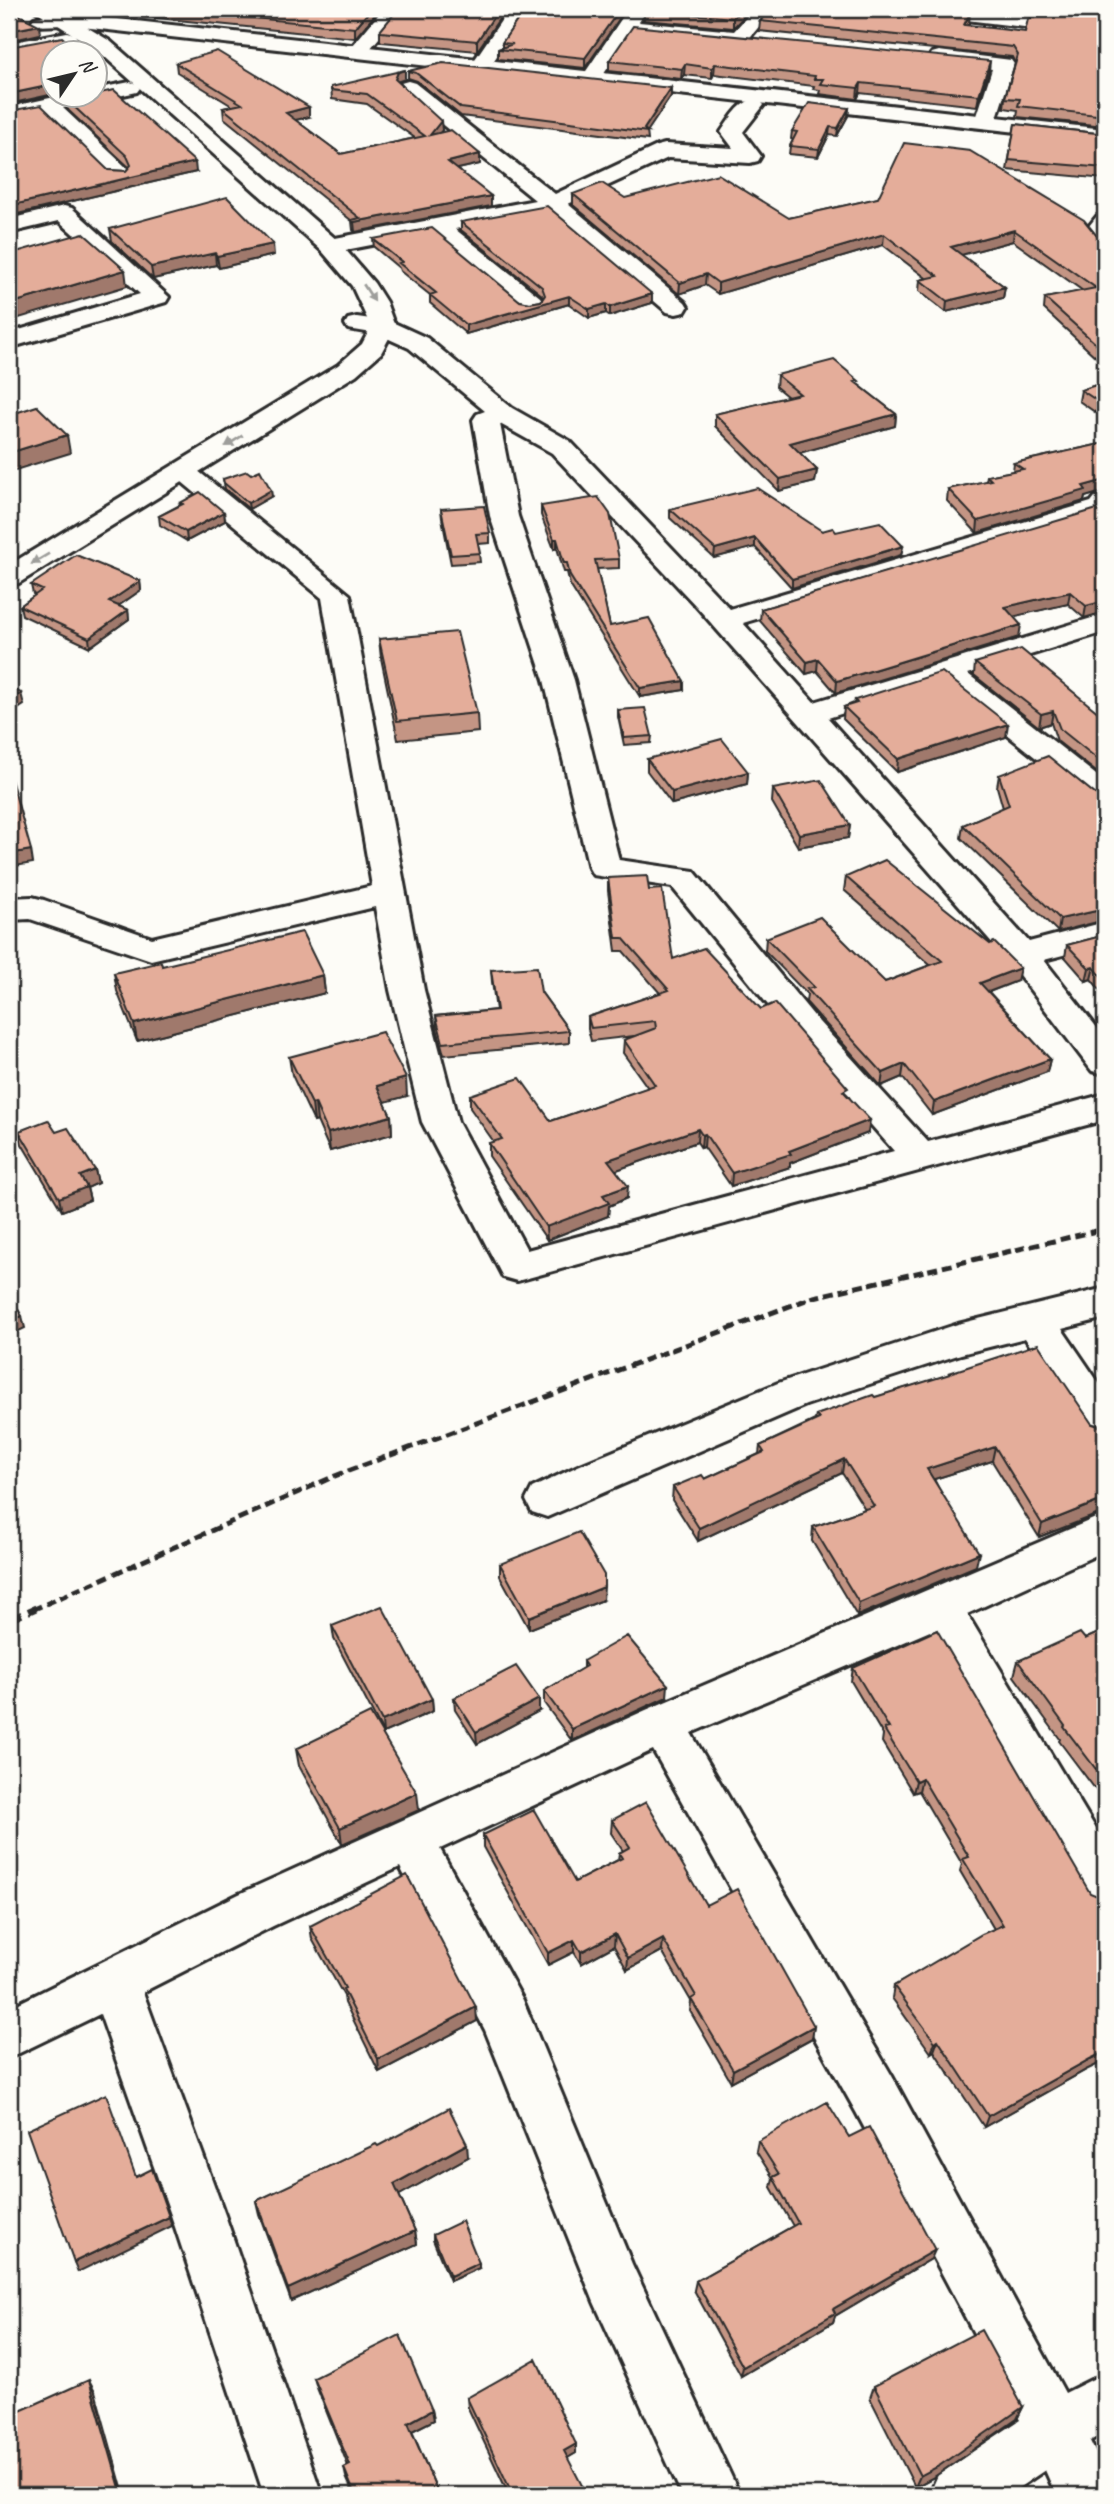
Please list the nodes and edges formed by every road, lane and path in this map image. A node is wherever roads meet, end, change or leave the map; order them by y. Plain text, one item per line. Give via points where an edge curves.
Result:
1 (393, 9) edge
2 (519, 9) edge
3 (638, 9) edge
4 (764, 9) edge
5 (925, 9) edge
6 (1026, 15) edge
7 (59, 27) edge
8 (626, 27) junction
9 (739, 38) junction
10 (765, 40) edge
11 (9, 49) edge
12 (358, 51) junction
13 (924, 56) edge
14 (1004, 64) junction
15 (481, 65) junction
16 (108, 71) edge
17 (592, 78) junction
18 (408, 87) edge
19 (130, 88) junction
20 (108, 93) edge
21 (753, 106) junction
22 (38, 107) edge
23 (50, 108) edge
24 (9, 113) edge
25 (986, 122) junction
26 (1105, 135) edge
27 (1105, 145) edge
28 (119, 173) edge
29 (553, 203) junction
30 (1105, 221) edge
31 (9, 226) edge
32 (438, 226) junction
33 (1105, 240) edge
34 (330, 246) junction
35 (531, 302) edge
36 (676, 307) dead end
37 (370, 325) junction
38 (9, 341) edge
39 (503, 413) junction
40 (183, 472) junction
41 (1105, 503) edge
42 (9, 550) edge
43 (9, 577) edge
44 (723, 620) junction
45 (1105, 623) edge
46 (946, 671) junction
47 (808, 714) junction
48 (1102, 791) edge
49 (389, 893) junction
50 (9, 909) edge
51 (1105, 933) edge
52 (1022, 955) junction
53 (1105, 1062) edge
54 (1105, 1107) edge
55 (920, 1157) junction
56 (1105, 1303) edge
57 (1035, 1321) junction
58 (1105, 1424) edge
59 (547, 1500) dead end
60 (1105, 1532) edge
61 (939, 1608) junction
62 (662, 1724) junction
63 (411, 1842) junction
64 (1105, 1888) edge
65 (114, 1982) junction
66 (9, 2034) edge
67 (1105, 2401) edge
68 (1055, 2430) junction
69 (293, 2495) edge
70 (711, 2495) edge
71 (958, 2495) edge
72 (1086, 2495) edge

1 - 12 street
2 - 15 street
3 - 8 street
4 - 9 street
5 - 6 street
6 - 14 street
7 - 11 street
7 - 12 street
7 - 21 street
7 - 34 street via 151,85
8 - 9 street
8 - 17 street
9 - 10 street
12 - 15 street
13 - 14 street
14 - 25 street
15 - 17 street
16 - 19 street
17 - 25 street
18 - 29 street
19 - 20 street
19 - 37 street via 336,276
21 - 27 street
21 - 29 street via 732,132 750,156 665,151
22 - 24 street
23 - 28 street
25 - 26 street
29 - 32 street
29 - 36 street
30 - 33 street via 1097,231
31 - 38 street via 64,214 157,297
32 - 34 street
32 - 35 street
34 -> 37 street via 375,300
37 - 39 street via 418,343
37 -> 40 street via 372,348 347,370
37 - 42 street via 293,386
39 - 44 street via 561,447
39 - 55 street via 486,420 504,516 559,680 605,868 682,878 807,1030
40 -> 43 street
40 - 49 street via 336,595
41 - 44 street via 1101,508
44 - 47 street
45 - 46 street
46 - 47 street
46 - 48 street
47 - 52 street
49 - 50 street via 151,949 32,908
49 - 55 street via 407,990 440,1122 517,1267
51 - 52 street
52 - 53 street
54 - 55 street
56 - 57 street
57 - 58 street
57 - 59 street via 958,1339 793,1394
60 - 61 street
61 - 62 street
61 - 64 street
62 - 63 street
62 - 68 street via 862,2072
63 - 65 street via 256,1910
63 - 70 street via 505,2017 613,2283
65 - 66 street
65 - 69 street
67 - 68 street
68 - 71 street
68 - 72 street

